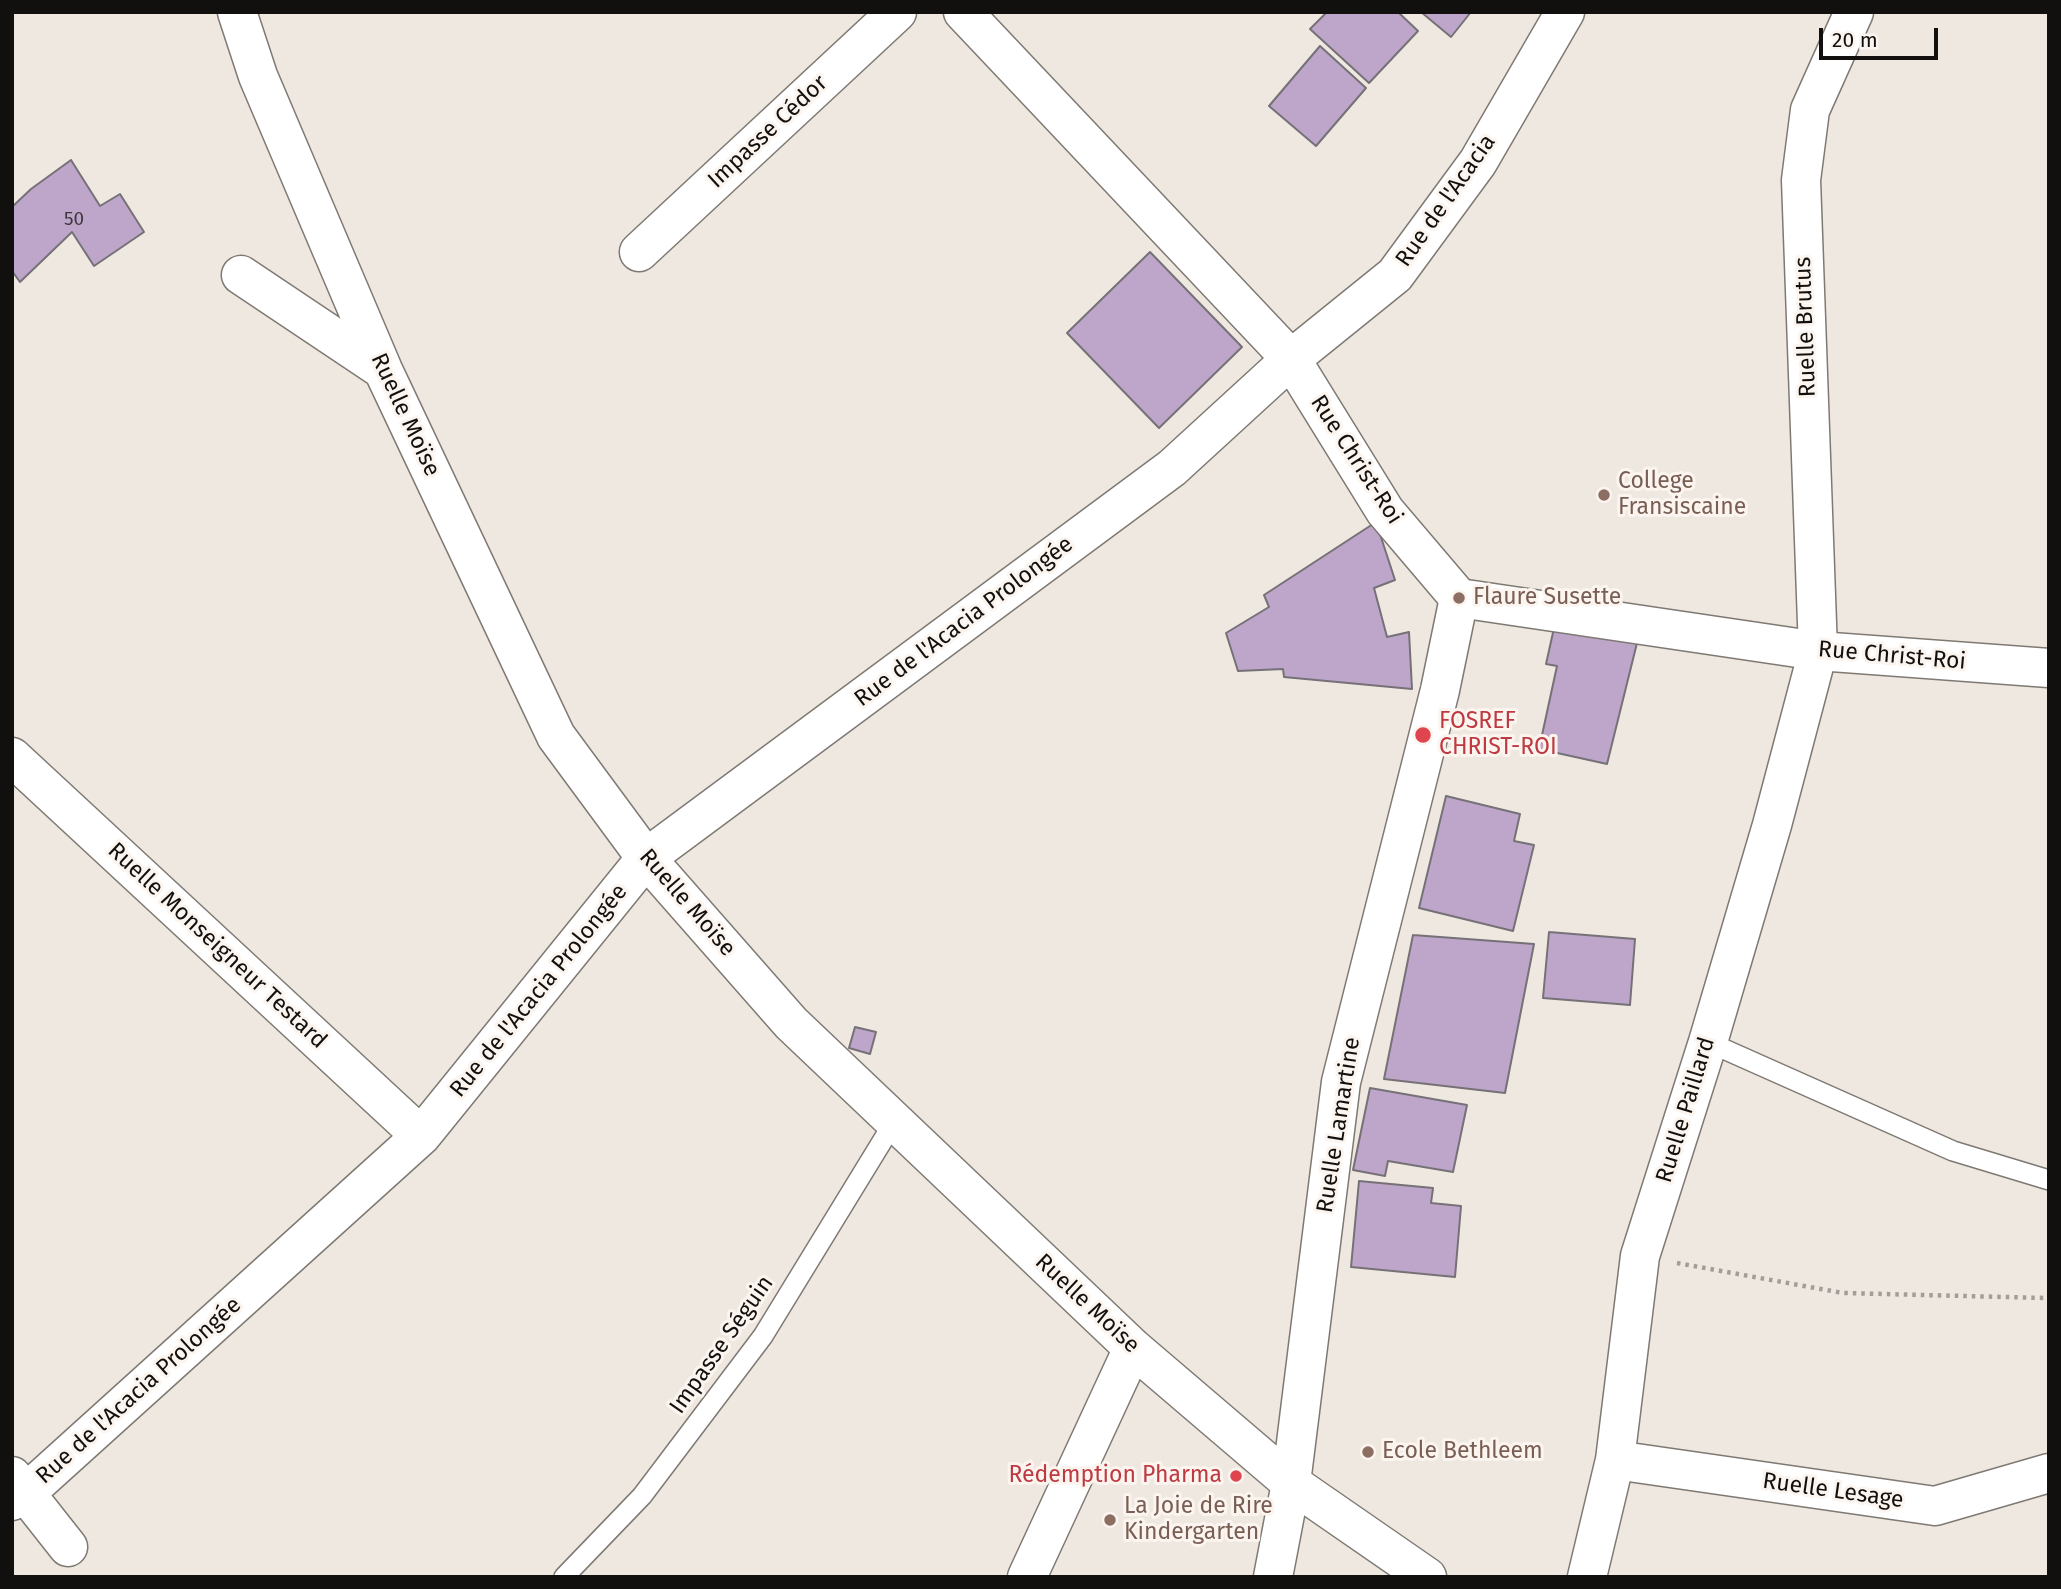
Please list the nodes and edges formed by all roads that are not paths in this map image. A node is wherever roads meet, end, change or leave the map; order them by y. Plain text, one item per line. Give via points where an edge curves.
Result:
1 (237, 12) edge
2 (897, 12) edge
3 (963, 12) edge
4 (1565, 12) edge
5 (1854, 12) edge
6 (639, 252) dead end
7 (242, 275) dead end
8 (1291, 359) junction
9 (383, 370) junction
10 (1459, 598) junction
11 (1818, 651) junction
12 (2049, 668) edge
13 (12, 757) edge
14 (646, 858) junction
15 (1708, 1042) junction
16 (894, 1122) junction
17 (421, 1136) junction
18 (2049, 1180) edge
19 (1133, 1348) junction
20 (1615, 1460) junction
21 (2049, 1473) edge
22 (1291, 1483) junction
23 (17, 1490) edge
24 (68, 1548) dead end
25 (564, 1577) edge
26 (1027, 1577) edge
27 (1273, 1577) edge
28 (1427, 1577) edge
29 (1587, 1577) edge

1 - 9 street, Ruelle Moïse via 258,76
2 - 6 street, Impasse Cédor
3 - 8 street, Rue Christ-Roi
4 - 8 street, Rue de l'Acacia via 1478,162 1395,275
5 - 11 street, Ruelle Brutus via 1810,110 1801,180
7 - 9 street
8 - 10 street, Rue Christ-Roi via 1385,511
8 - 14 street, Rue de l'Acacia Prolongée via 1172,468
9 - 14 street, Ruelle Moïse via 556,736
10 - 11 street, Rue Christ-Roi
10 - 22 street, Ruelle Lamartine via 1341,1082
11 - 12 street, Rue Christ-Roi
11 - 15 street, Ruelle Paillard
13 - 17 street, Ruelle Monseigneur Testard
14 - 16 street, Ruelle Moïse via 792,1023
14 - 17 street, Rue de l'Acacia Prolongée
15 - 18 lane via 1953,1151
15 - 20 street, Ruelle Paillard via 1640,1256
16 - 19 street, Ruelle Moïse
16 - 25 lane, Impasse Séguin via 763,1336 642,1496
17 - 23 street, Rue de l'Acacia Prolongée
19 - 22 street, Ruelle Moïse
19 - 26 street
20 - 21 street, Ruelle Lesage via 1935,1506
20 - 29 street, Ruelle Paillard
22 - 27 street, Ruelle Lamartine
22 - 28 street, Ruelle Moïse
23 - 24 street

